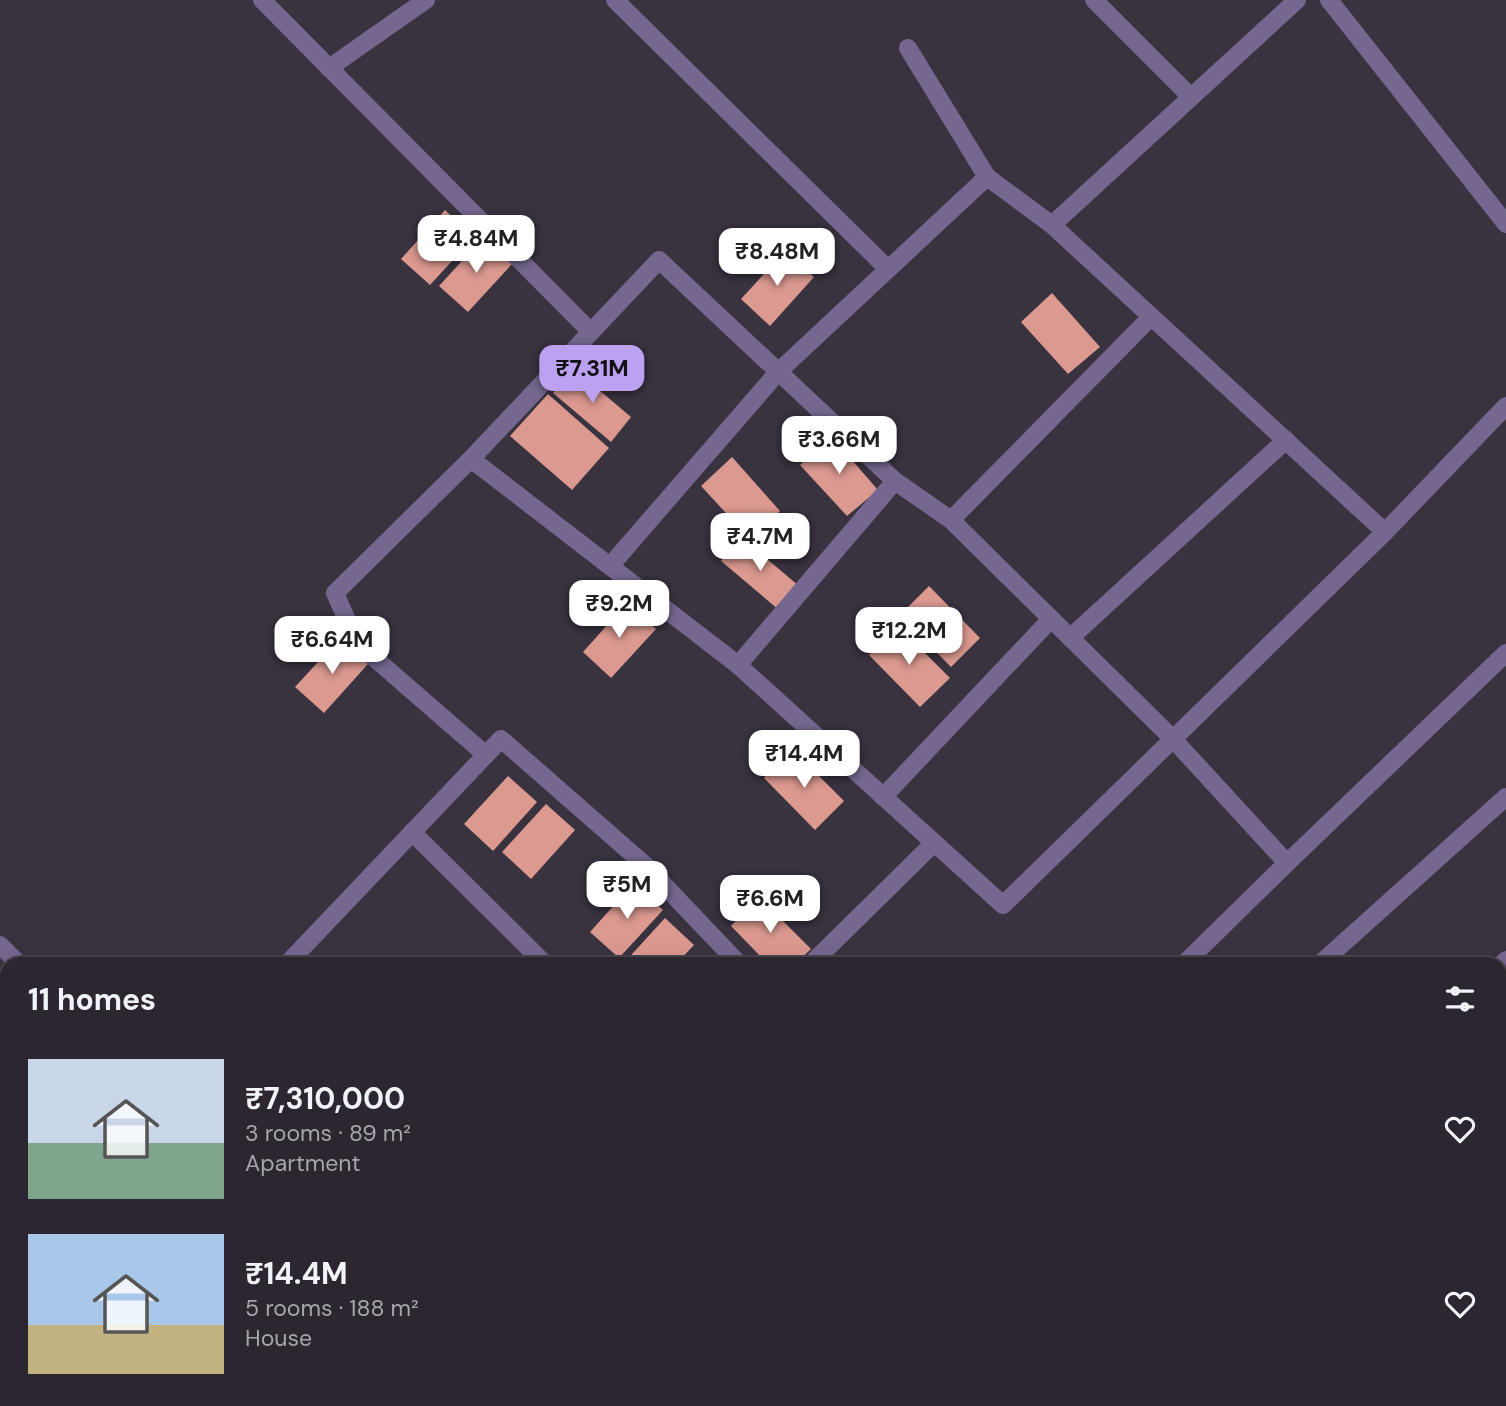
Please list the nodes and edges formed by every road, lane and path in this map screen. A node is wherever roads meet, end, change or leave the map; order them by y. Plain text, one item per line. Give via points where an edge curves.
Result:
1 (262, 0) edge
2 (426, 0) edge
3 (615, 0) edge
4 (1094, 0) edge
5 (1297, 0) edge
6 (1329, 0) edge
7 (908, 48) dead end
8 (329, 68) junction
9 (1191, 97) junction
10 (986, 177) junction
11 (1506, 224) edge
12 (1052, 225) junction
13 (888, 269) junction
14 (1152, 317) junction
15 (591, 332) junction
16 (778, 372) junction
17 (1506, 406) edge
18 (1286, 440) junction
19 (471, 459) junction
20 (895, 481) junction
21 (951, 520) junction
22 (1385, 532) junction
23 (610, 566) junction
24 (1051, 619) junction
25 (1070, 638) junction
26 (1506, 653) edge
27 (738, 665) junction
28 (1173, 739) junction
29 (486, 755) junction
30 (883, 797) junction
31 (1506, 797) edge
32 (412, 832) junction
33 (934, 843) junction
34 (1287, 863) junction
35 (300, 957) edge
36 (538, 957) edge
37 (732, 957) edge
38 (818, 957) edge
39 (1191, 957) edge
40 (1328, 957) edge

1 - 8 street
2 - 8 street
3 - 13 street
4 - 9 street
5 - 9 street
6 - 11 street
7 - 10 street
8 - 15 street
9 - 12 street
10 - 12 street
10 - 13 street
12 - 14 street
13 - 16 street
14 - 18 street
14 - 21 street
15 - 16 street via 659,260
15 - 19 street
16 - 20 street
16 - 23 street
17 - 22 street
18 - 22 street
18 - 25 street
19 - 23 street
19 - 29 street via 335,593 357,643
20 - 21 street
20 - 27 street
21 - 24 street
22 - 28 street
23 - 27 street
24 - 25 street
24 - 30 street
25 - 28 street
26 - 34 street
27 - 30 street
28 - 33 street via 1003,905
28 - 34 street
29 - 32 street
29 - 37 street via 501,739 645,865
30 - 33 street
31 - 40 street
32 - 35 street
32 - 36 street
33 - 38 street
34 - 39 street

